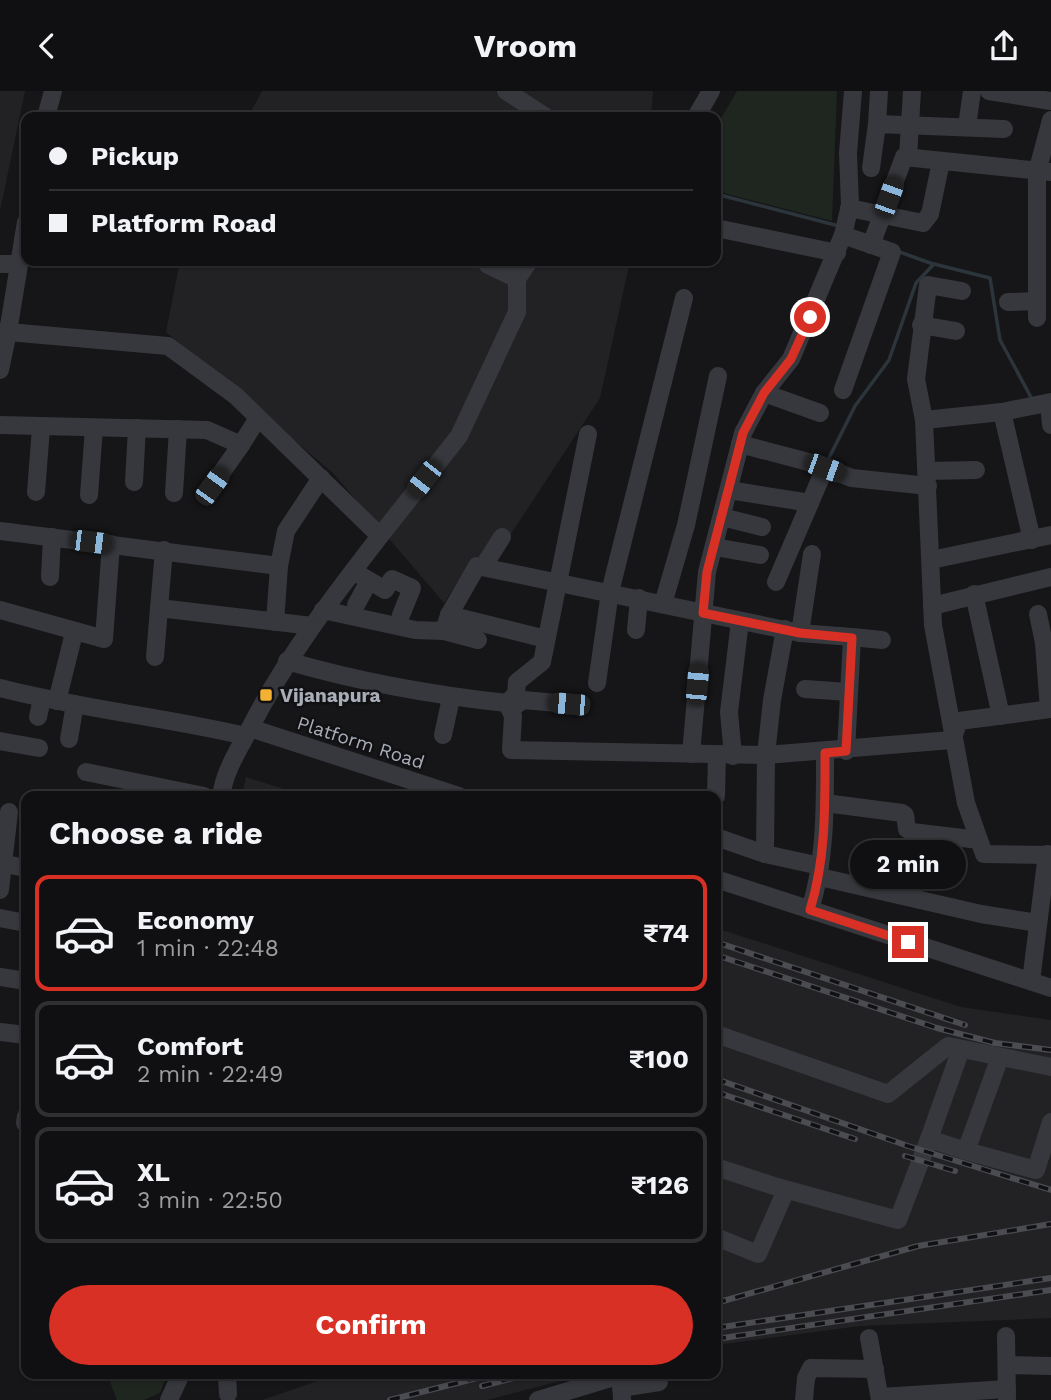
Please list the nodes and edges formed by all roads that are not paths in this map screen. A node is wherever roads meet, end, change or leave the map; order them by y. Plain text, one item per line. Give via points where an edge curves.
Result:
1 (52, 91) edge
2 (506, 91) edge
3 (712, 91) edge
4 (853, 91) edge
5 (879, 91) edge
6 (912, 91) edge
7 (972, 91) edge
8 (989, 91) edge
9 (1051, 101) edge
10 (47, 112) edge
11 (538, 112) edge
12 (699, 112) edge
13 (1051, 120) edge
14 (877, 124) junction
15 (911, 126) junction
16 (967, 126) junction
17 (1004, 129) dead end
18 (908, 157) junction
19 (942, 162) junction
20 (871, 168) dead end
21 (1044, 172) edge
22 (882, 216) junction
23 (846, 225) junction
24 (721, 229) edge
25 (871, 245) junction
26 (21, 252) edge
27 (837, 253) junction
28 (0, 264) edge
29 (19, 264) junction
30 (490, 266) edge
31 (526, 266) edge
32 (517, 279) junction
33 (962, 291) dead end
34 (684, 298) dead end
35 (1007, 302) dead end
36 (1044, 308) edge
37 (921, 325) junction
38 (956, 331) dead end
39 (4, 332) edge
40 (0, 370) edge
41 (718, 376) dead end
42 (843, 390) dead end
43 (764, 393) junction
44 (1049, 403) edge
45 (1010, 411) junction
46 (820, 413) dead end
47 (258, 418) junction
48 (924, 420) junction
49 (0, 425) edge
50 (1051, 425) edge
51 (41, 428) junction
52 (94, 428) junction
53 (137, 428) junction
54 (178, 429) junction
55 (588, 434) dead end
56 (740, 444) junction
57 (242, 445) junction
58 (825, 468) junction
59 (976, 470) dead end
60 (321, 478) junction
61 (928, 478) junction
62 (134, 482) dead end
63 (212, 486) dead end
64 (729, 490) junction
65 (36, 492) dead end
66 (174, 493) dead end
67 (89, 495) dead end
68 (810, 503) junction
69 (722, 517) junction
70 (761, 527) dead end
71 (0, 531) edge
72 (1051, 535) edge
73 (380, 536) junction
74 (52, 537) junction
75 (502, 537) dead end
76 (1032, 540) junction
77 (111, 544) junction
78 (715, 547) junction
79 (164, 550) junction
80 (812, 554) dead end
81 (760, 555) dead end
82 (930, 560) junction
83 (279, 566) junction
84 (483, 567) junction
85 (353, 571) junction
86 (50, 577) dead end
87 (1051, 577) edge
88 (369, 581) junction
89 (556, 582) junction
90 (776, 582) dead end
91 (610, 592) junction
92 (974, 594) junction
93 (639, 599) junction
94 (663, 604) junction
95 (356, 605) dead end
96 (932, 606) junction
97 (159, 608) junction
98 (0, 610) edge
99 (323, 610) junction
100 (703, 613) junction
101 (1038, 614) dead end
102 (401, 615) dead end
103 (740, 621) junction
104 (275, 622) junction
105 (447, 623) junction
106 (312, 626) junction
107 (636, 630) dead end
108 (793, 631) junction
109 (74, 633) junction
110 (852, 638) junction
111 (478, 639) dead end
112 (546, 639) junction
113 (882, 640) dead end
114 (155, 657) dead end
115 (287, 661) junction
116 (597, 683) dead end
117 (0, 688) edge
118 (805, 689) dead end
119 (848, 692) junction
120 (451, 698) junction
121 (58, 701) junction
122 (569, 704) dead end
123 (508, 706) junction
124 (1050, 709) edge
125 (1001, 716) junction
126 (38, 717) dead end
127 (248, 732) junction
128 (443, 735) dead end
129 (69, 739) dead end
130 (953, 740) junction
131 (0, 741) edge
132 (39, 748) dead end
133 (846, 751) junction
134 (825, 753) junction
135 (691, 754) junction
136 (725, 755) junction
137 (766, 755) junction
138 (86, 772) dead end
139 (179, 791) edge
140 (221, 791) edge
141 (443, 791) edge
142 (717, 791) edge
143 (825, 803) junction
144 (12, 812) edge
145 (721, 839) edge
146 (979, 840) junction
147 (765, 854) junction
148 (1049, 854) edge
149 (2, 864) edge
150 (21, 867) edge
151 (820, 872) junction
152 (721, 881) edge
153 (0, 890) edge
154 (810, 910) junction
155 (0, 918) edge
156 (21, 922) edge
157 (1038, 923) junction
158 (0, 977) edge
159 (21, 980) edge
160 (1031, 981) junction
161 (1051, 988) edge
162 (0, 1032) edge
163 (21, 1034) edge
164 (721, 1036) edge
165 (961, 1049) junction
166 (1000, 1057) junction
167 (1051, 1067) edge
168 (1051, 1122) edge
169 (929, 1139) junction
170 (966, 1151) junction
171 (721, 1169) edge
172 (1043, 1172) edge
173 (786, 1190) junction
174 (721, 1239) edge
175 (1006, 1336) dead end
176 (869, 1338) dead end
177 (1007, 1365) junction
178 (1051, 1366) edge
179 (875, 1369) junction
180 (179, 1379) edge
181 (227, 1379) edge
182 (608, 1379) edge
183 (659, 1382) dead end
184 (228, 1394) dead end
185 (621, 1394) edge
186 (1007, 1394) edge
187 (880, 1398) edge
188 (543, 1399) edge
189 (169, 1400) edge
190 (804, 1400) edge

1 - 10 street
2 - 11 street
3 - 12 street
4 - 23 street
5 - 14 street
6 - 15 street
7 - 16 street
8 - 9 street
13 - 21 street
14 - 15 street
14 - 20 street
15 - 16 street
15 - 18 street
16 - 17 street
18 - 19 street
18 - 22 street via 902,159
19 - 21 street
19 - 22 street via 927,221
21 - 36 street
22 - 23 street
22 - 25 street
23 - 25 street
23 - 27 street
24 - 27 street
25 - 42 street via 892,251
26 - 29 street
27 - 43 street via 791,359
28 - 29 street
29 - 39 street
30 - 32 street
31 - 32 street
32 - 73 street via 517,312 459,436
33 - 37 street via 928,285
34 - 91 street
35 - 36 street
37 - 38 street
37 - 48 street via 916,379
39 - 40 street
39 - 47 street via 168,347 236,396
41 - 94 street via 686,524
43 - 46 street
43 - 56 street
44 - 45 street
44 - 50 street
45 - 48 street
45 - 76 street
47 - 57 street
47 - 60 street
48 - 61 street
49 - 51 street
51 - 52 street
51 - 65 street
52 - 53 street
52 - 67 street
53 - 54 street
53 - 62 street
54 - 57 street via 207,429
54 - 66 street
55 - 89 street
56 - 58 street
56 - 64 street
57 - 63 street
58 - 61 street via 852,478
58 - 68 street
59 - 61 street
60 - 73 street
60 - 83 street via 286,531
61 - 82 street
64 - 68 street
64 - 69 street
68 - 90 street
69 - 70 street
69 - 78 street
71 - 74 street
72 - 76 street
73 - 85 street
74 - 77 street
74 - 86 street
75 - 84 street
76 - 82 street
77 - 79 street
77 - 109 street via 104,639
78 - 81 street
78 - 100 street
79 - 83 street
79 - 97 street
80 - 108 street
82 - 96 street
83 - 104 street
84 - 89 street
84 - 105 street via 477,566
85 - 88 street
85 - 99 street
87 - 92 street
88 - 95 street
88 - 102 street via 385,590 392,579 412,588
89 - 91 street
89 - 112 street
91 - 93 street
91 - 116 street
92 - 96 street
92 - 125 street
93 - 94 street
93 - 107 street
94 - 100 street
96 - 130 street
97 - 104 street
97 - 114 street
98 - 109 street
99 - 105 street via 415,630
99 - 106 street
100 - 103 street
100 - 135 street
101 - 124 street
103 - 108 street
103 - 136 street
104 - 106 street
105 - 111 street
105 - 112 street
106 - 115 street
108 - 110 street
108 - 137 street via 772,700
109 - 121 street
110 - 113 street
110 - 119 street
112 - 123 street via 542,662 517,682
115 - 120 street via 349,679
115 - 127 street
117 - 121 street, Platform Road
118 - 119 street
119 - 133 street
120 - 123 street
120 - 128 street
121 - 126 street
121 - 127 street, Platform Road
121 - 129 street
122 - 123 street via 523,700
123 - 135 street via 513,716 510,750
124 - 125 street
125 - 130 street via 959,721
127 - 140 street via 225,772
127 - 141 street, Platform Road
130 - 133 street
130 - 146 street via 965,803
131 - 132 street
133 - 134 street
134 - 137 street
134 - 143 street
135 - 136 street
136 - 137 street
136 - 142 street
137 - 147 street
138 - 139 street
143 - 146 street via 902,813 912,832
143 - 151 street
144 - 149 street
145 - 147 street
146 - 148 street via 985,853
147 - 151 street
148 - 157 street
149 - 150 street
149 - 153 street
151 - 154 street
151 - 157 street via 981,915
152 - 154 street
154 - 160 street
155 - 156 street
157 - 160 street
158 - 159 street
160 - 161 street
162 - 163 street
164 - 165 street via 888,1094 947,1046
165 - 166 street
165 - 169 street
166 - 167 street
166 - 170 street
168 - 172 street
169 - 170 street
169 - 173 street via 898,1220
170 - 172 street
171 - 173 street
173 - 174 street via 758,1254
175 - 177 street
176 - 179 street
177 - 178 street
177 - 186 street
179 - 187 street
179 - 190 street via 811,1368
180 - 189 street
181 - 184 street
182 - 188 street
183 - 185 street
186 - 187 street

